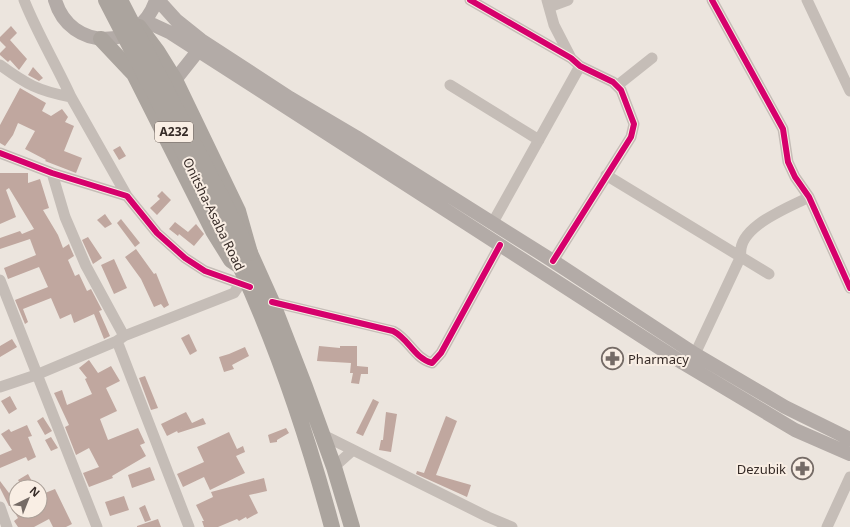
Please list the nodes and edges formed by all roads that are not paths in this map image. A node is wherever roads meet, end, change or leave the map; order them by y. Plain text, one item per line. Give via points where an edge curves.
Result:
1 (24, 0) edge
2 (55, 0) edge
3 (106, 0) edge
4 (120, 0) edge
5 (157, 0) edge
6 (470, 0) edge
7 (568, 0) edge
8 (712, 0) edge
9 (806, 0) edge
10 (548, 3) edge
11 (142, 24) junction
12 (101, 38) junction
13 (198, 51) junction
14 (571, 58) junction
15 (652, 58) dead end
16 (0, 65) edge
17 (580, 66) junction
18 (175, 80) junction
19 (450, 84) dead end
20 (618, 85) junction
21 (850, 91) edge
22 (71, 96) junction
23 (539, 140) junction
24 (0, 153) edge
25 (52, 173) junction
26 (606, 175) junction
27 (128, 196) junction
28 (809, 197) junction
29 (492, 224) junction
30 (500, 245) junction
31 (250, 253) junction
32 (741, 256) junction
33 (552, 261) junction
34 (240, 266) junction
35 (770, 274) dead end
36 (0, 280) edge
37 (245, 286) junction
38 (850, 288) edge
39 (272, 302) junction
40 (120, 338) junction
41 (694, 354) junction
42 (36, 374) junction
43 (0, 387) edge
44 (321, 434) junction
45 (850, 439) edge
46 (353, 450) junction
47 (850, 454) edge
48 (334, 467) junction
49 (850, 477) edge
50 (0, 508) edge
51 (489, 522) edge
52 (6, 527) edge
53 (97, 527) edge
54 (189, 527) edge
55 (332, 527) edge
56 (352, 527) edge
57 (512, 527) edge
58 (827, 527) edge

1 - 22 street via 35,29
2 - 12 main road via 60,13 71,26 85,34
3 - 34 highway, Onitsha-Asaba Road / A232, bridge
4 - 31 highway, A232, bridge
5 - 11 main road
5 - 29 main road via 176,20 201,40
6 - 14 street
7 - 10 street
8 - 28 street via 783,129 788,162
9 - 21 street
10 - 14 street via 554,25
11 - 12 main road via 121,36
11 - 13 main road via 171,33
11 - 18 highway
12 - 34 highway via 134,74 213,231 231,260
13 - 18 main road
13 - 30 main road
14 - 17 street
15 - 20 street
16 - 22 street via 25,84 51,93
17 - 20 street
17 - 23 street
18 - 31 highway via 238,211
19 - 23 street
20 - 26 street via 622,90 634,130
22 - 27 street
23 - 29 street
24 - 25 street
25 - 27 street
25 - 40 street via 65,217
26 - 32 street
26 - 33 street
27 - 37 street via 157,234 173,249 205,271
28 - 32 street via 756,225 741,244
28 - 38 street
29 - 33 main road
30 - 39 street via 441,353 432,363 424,361 402,336 393,331
30 - 47 main road via 695,371 795,430
31 - 39 highway, A232
32 - 35 street
32 - 41 street
33 - 41 main road
34 - 37 highway, Onitsha-Asaba Road / A232
36 - 42 street
37 - 40 street via 234,293
37 - 55 highway, Onitsha-Asaba Road / A232 via 291,390
39 - 44 highway, A232
40 - 42 street
40 - 54 street
41 - 45 main road via 785,407
42 - 43 street
42 - 53 street
44 - 46 street
44 - 48 highway, A232
46 - 48 street
46 - 51 street
48 - 56 highway, A232
49 - 58 street
50 - 52 street
51 - 57 street

